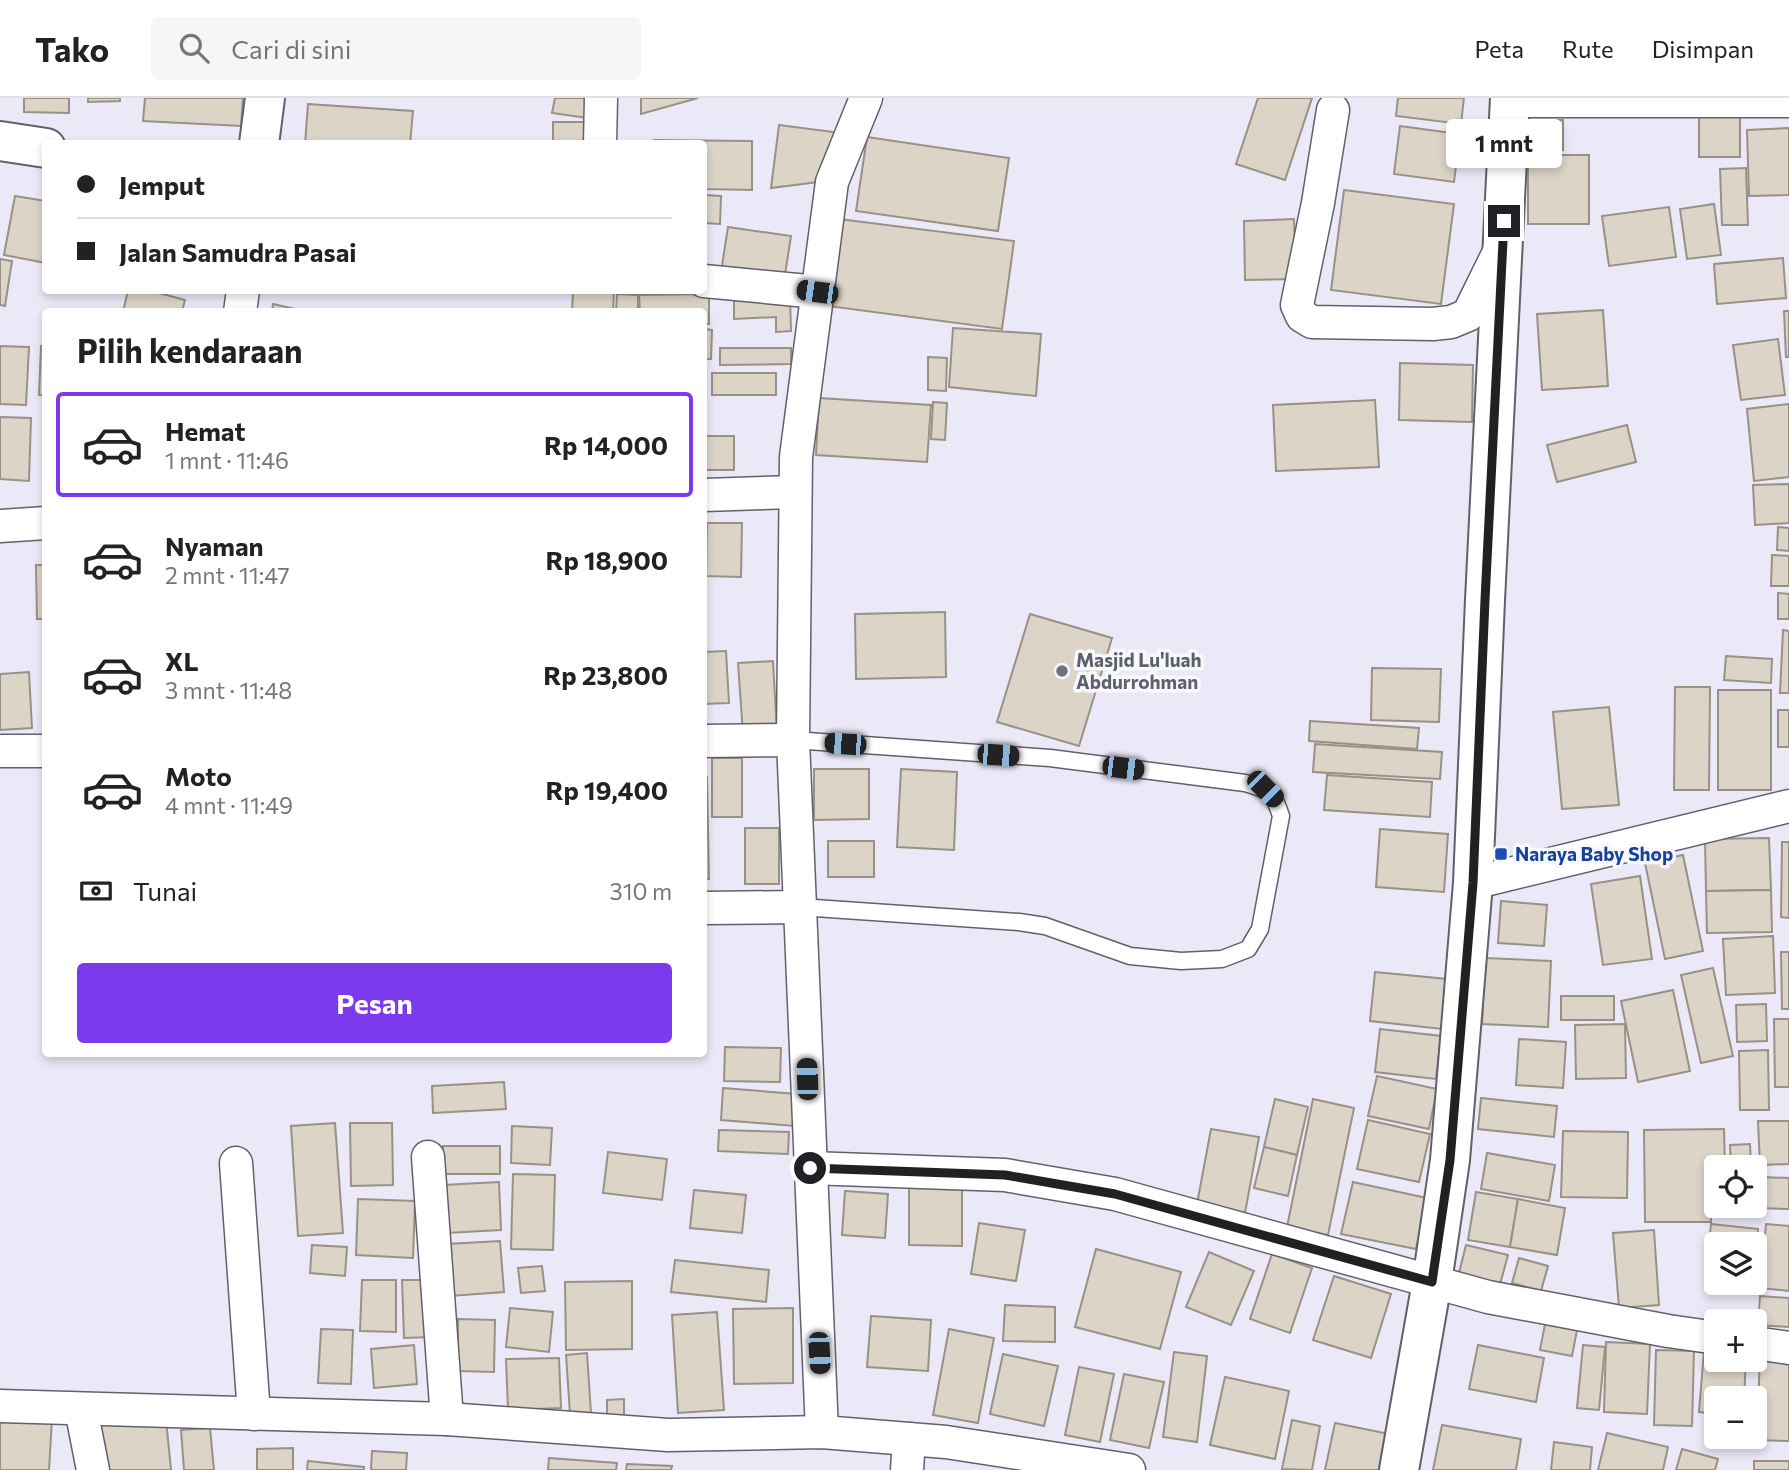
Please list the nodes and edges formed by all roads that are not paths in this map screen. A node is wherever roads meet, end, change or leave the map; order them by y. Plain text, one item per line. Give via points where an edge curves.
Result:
1 (265, 98) edge
2 (601, 98) edge
3 (866, 98) edge
4 (1510, 100) edge
5 (1789, 101) edge
6 (1333, 110) dead end
7 (260, 140) edge
8 (600, 140) edge
9 (0, 141) edge
10 (42, 147) edge
11 (1503, 246) junction
12 (707, 281) edge
13 (817, 292) junction
14 (795, 492) junction
15 (707, 495) edge
16 (42, 523) edge
17 (0, 526) edge
18 (793, 740) junction
19 (707, 741) edge
20 (0, 751) edge
21 (42, 751) edge
22 (1789, 806) edge
23 (1473, 883) junction
24 (707, 908) edge
25 (801, 917) junction
26 (429, 1157) dead end
27 (810, 1162) junction
28 (236, 1163) dead end
29 (1432, 1282) junction
30 (1704, 1336) edge
31 (1767, 1345) edge
32 (1789, 1348) edge
33 (0, 1406) edge
34 (81, 1409) junction
35 (254, 1414) junction
36 (447, 1419) junction
37 (822, 1432) junction
38 (909, 1439) junction
39 (93, 1470) edge
40 (906, 1470) edge
41 (1129, 1470) edge
42 (1399, 1470) edge

1 - 7 street
2 - 8 street
3 - 13 street via 832,182
4 - 5 street
4 - 11 street
6 - 11 street via 1297,305 1302,316 1312,322 1451,322 1468,315
9 - 10 street
11 - 23 street
12 - 13 street
13 - 14 street
14 - 15 street
14 - 18 street
16 - 17 street
18 - 19 street
18 - 25 street
18 - 25 lane via 1050,758 1245,783 1265,789 1275,799 1281,816 1260,929 1248,949 1222,959 1130,956 1045,926 1019,922
20 - 21 street
22 - 23 street
23 - 29 street via 1450,1160
24 - 25 street
25 - 27 street
26 - 36 street
27 - 29 street via 1005,1175 1115,1194
27 - 37 street
28 - 35 street
29 - 30 street via 1544,1309
29 - 42 street
31 - 32 street
33 - 34 street
34 - 35 street
34 - 39 street
35 - 36 street
36 - 37 street via 668,1435
37 - 38 street
38 - 40 street
38 - 41 street

